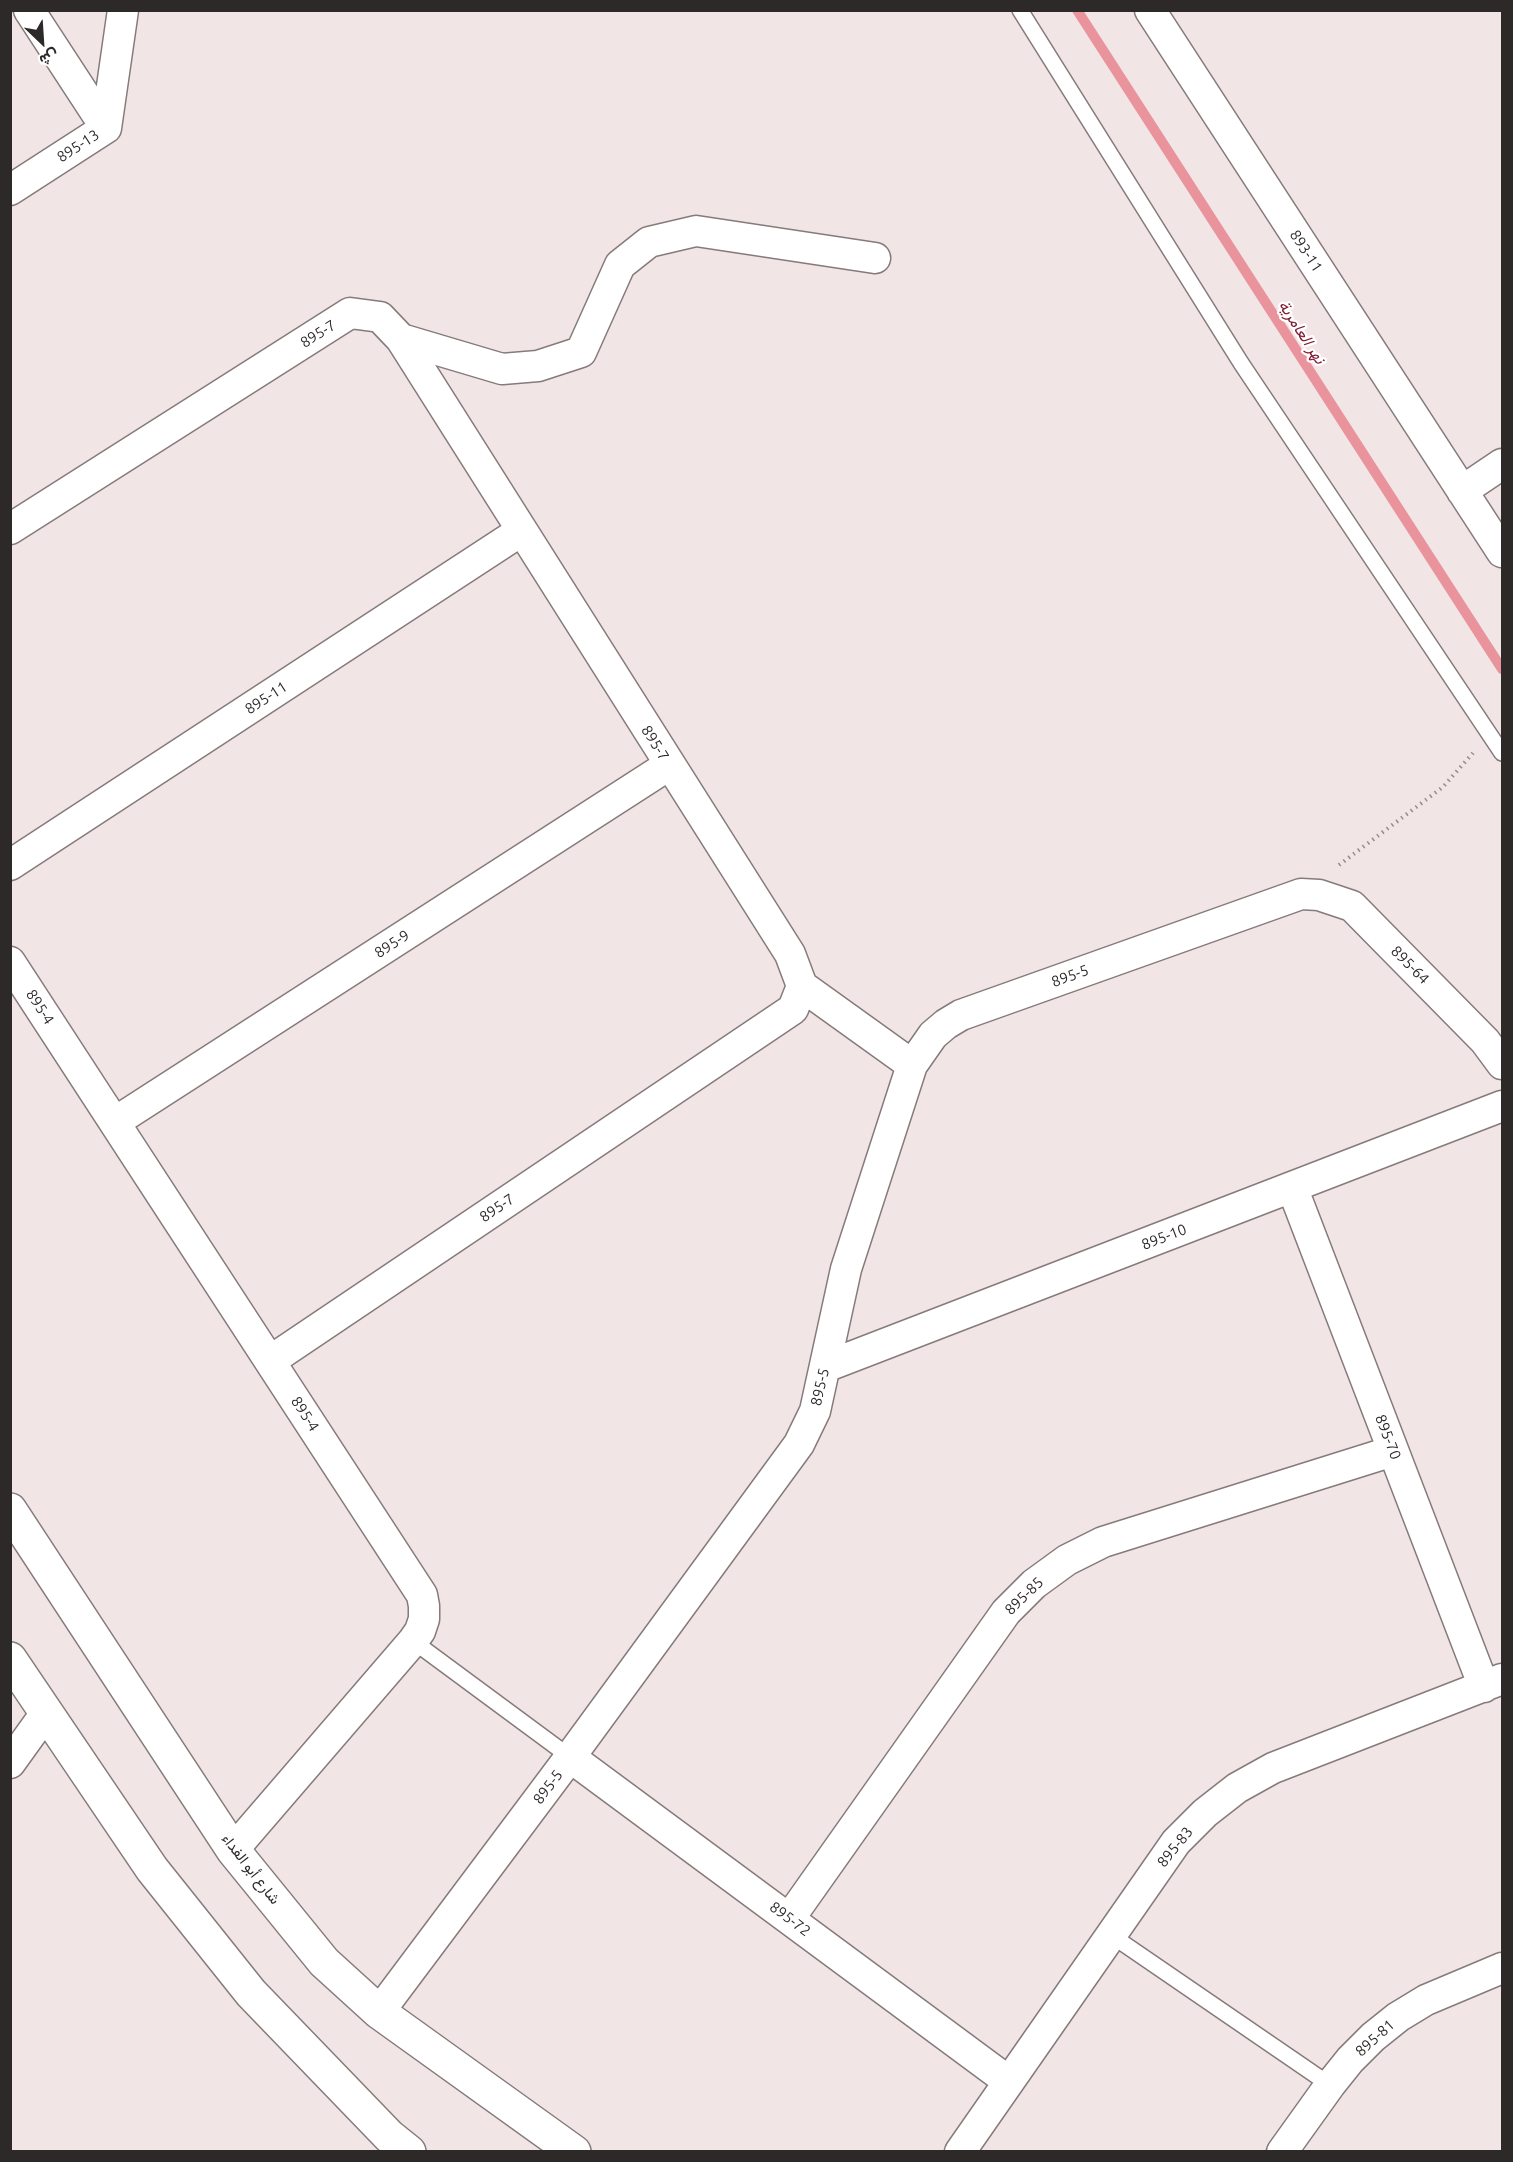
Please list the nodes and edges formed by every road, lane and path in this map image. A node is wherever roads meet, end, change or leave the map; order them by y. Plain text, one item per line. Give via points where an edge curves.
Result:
1 (29, 10) edge
2 (123, 10) edge
3 (1020, 10) edge
4 (1150, 10) edge
5 (106, 128) junction
6 (10, 190) edge
7 (875, 258) dead end
8 (401, 339) junction
9 (1503, 464) edge
10 (1462, 491) junction
11 (10, 529) edge
12 (521, 531) junction
13 (1503, 552) edge
14 (1489, 734) junction
15 (1503, 753) edge
16 (669, 765) junction
17 (10, 865) edge
18 (1301, 894) junction
19 (10, 962) edge
20 (802, 986) junction
21 (1503, 1064) edge
22 (912, 1065) junction
23 (1503, 1106) edge
24 (115, 1122) junction
25 (1292, 1187) junction
26 (270, 1361) junction
27 (825, 1367) junction
28 (1393, 1451) junction
29 (10, 1510) edge
30 (413, 1641) junction
31 (10, 1659) edge
32 (1493, 1683) edge
33 (46, 1713) junction
34 (570, 1757) junction
35 (10, 1763) edge
36 (233, 1850) junction
37 (789, 1919) junction
38 (1111, 1935) junction
39 (1503, 1968) edge
40 (379, 2012) junction
41 (1008, 2081) junction
42 (1330, 2085) junction
43 (392, 2146) edge
44 (574, 2151) edge
45 (960, 2151) edge
46 (1282, 2151) edge

1 - 5 street
2 - 5 street, 895-13
3 - 14 lane via 1241,363
4 - 10 street, 893-11
5 - 6 street, 895-13
7 - 8 street via 696,231 650,242 620,265 581,352 538,366 502,369
8 - 11 street, 895-7 via 380,317 350,313
8 - 12 street, 895-7
9 - 10 street
10 - 13 street, 893-11
12 - 16 street, 895-7
12 - 17 street, 895-11
14 - 15 lane
14 - 18 path via 1443,787
16 - 20 street, 895-7 via 790,954
16 - 24 street, 895-9
18 - 21 street, 895-64 via 1319,895 1352,906
18 - 22 street, 895-5 via 961,1015 933,1035
19 - 24 street, 895-4
20 - 22 street
20 - 26 street, 895-7 via 793,1009
22 - 27 street, 895-5 via 846,1269
23 - 25 street, 895-10
24 - 26 street, 895-4
25 - 27 street, 895-10
25 - 28 street, 895-70
26 - 30 street, 895-4 via 422,1594 424,1619
27 - 34 street, 895-5 via 815,1411 799,1444
28 - 32 street, 895-70
28 - 37 street, 895-85 via 1103,1542 1067,1560 1034,1584 1006,1612
29 - 36 main road, شارع أبو الفداء
30 - 34 lane
30 - 36 street, 895-4
31 - 33 main road
32 - 38 street, 895-83 via 1273,1768 1237,1788 1176,1842
33 - 35 street
33 - 43 main road via 152,1869 251,1993
34 - 37 street, 895-72
34 - 40 street, 895-5
36 - 40 main road, شارع أبو الفداء via 324,1962
37 - 41 street, 895-72
38 - 41 street, 895-83
38 - 42 lane
39 - 42 street, 895-81 via 1436,1995 1398,2017 1350,2060
40 - 44 main road, شارع أبو الفداء
41 - 45 street, 895-83
42 - 46 street, 895-81

